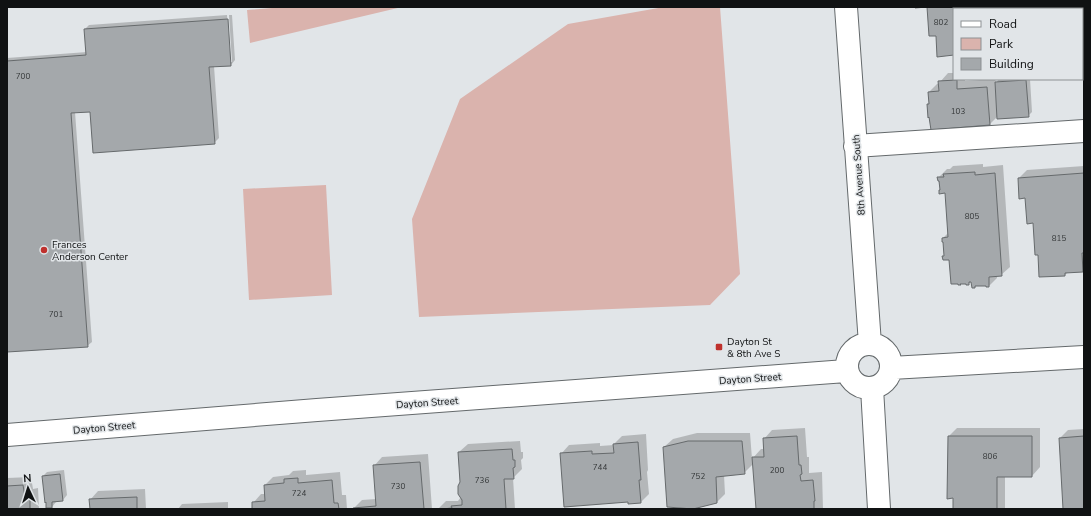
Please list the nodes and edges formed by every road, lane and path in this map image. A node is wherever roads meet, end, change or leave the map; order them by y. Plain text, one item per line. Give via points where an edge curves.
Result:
1 (846, 7) edge
2 (1084, 131) edge
3 (855, 146) junction
4 (870, 344) junction
5 (1084, 357) edge
6 (891, 368) junction
7 (846, 371) junction
8 (872, 388) junction
9 (7, 435) edge
10 (880, 509) edge

1 - 3 street, 8th Avenue South
2 - 3 street
3 - 4 street, 8th Avenue South
4 - 6 street via 885,351 890,359
4 - 7 street via 859,346 850,352
5 - 6 street
6 - 8 street via 882,385
7 - 8 street via 852,382 862,388
7 - 9 street, Dayton Street
8 - 10 street

